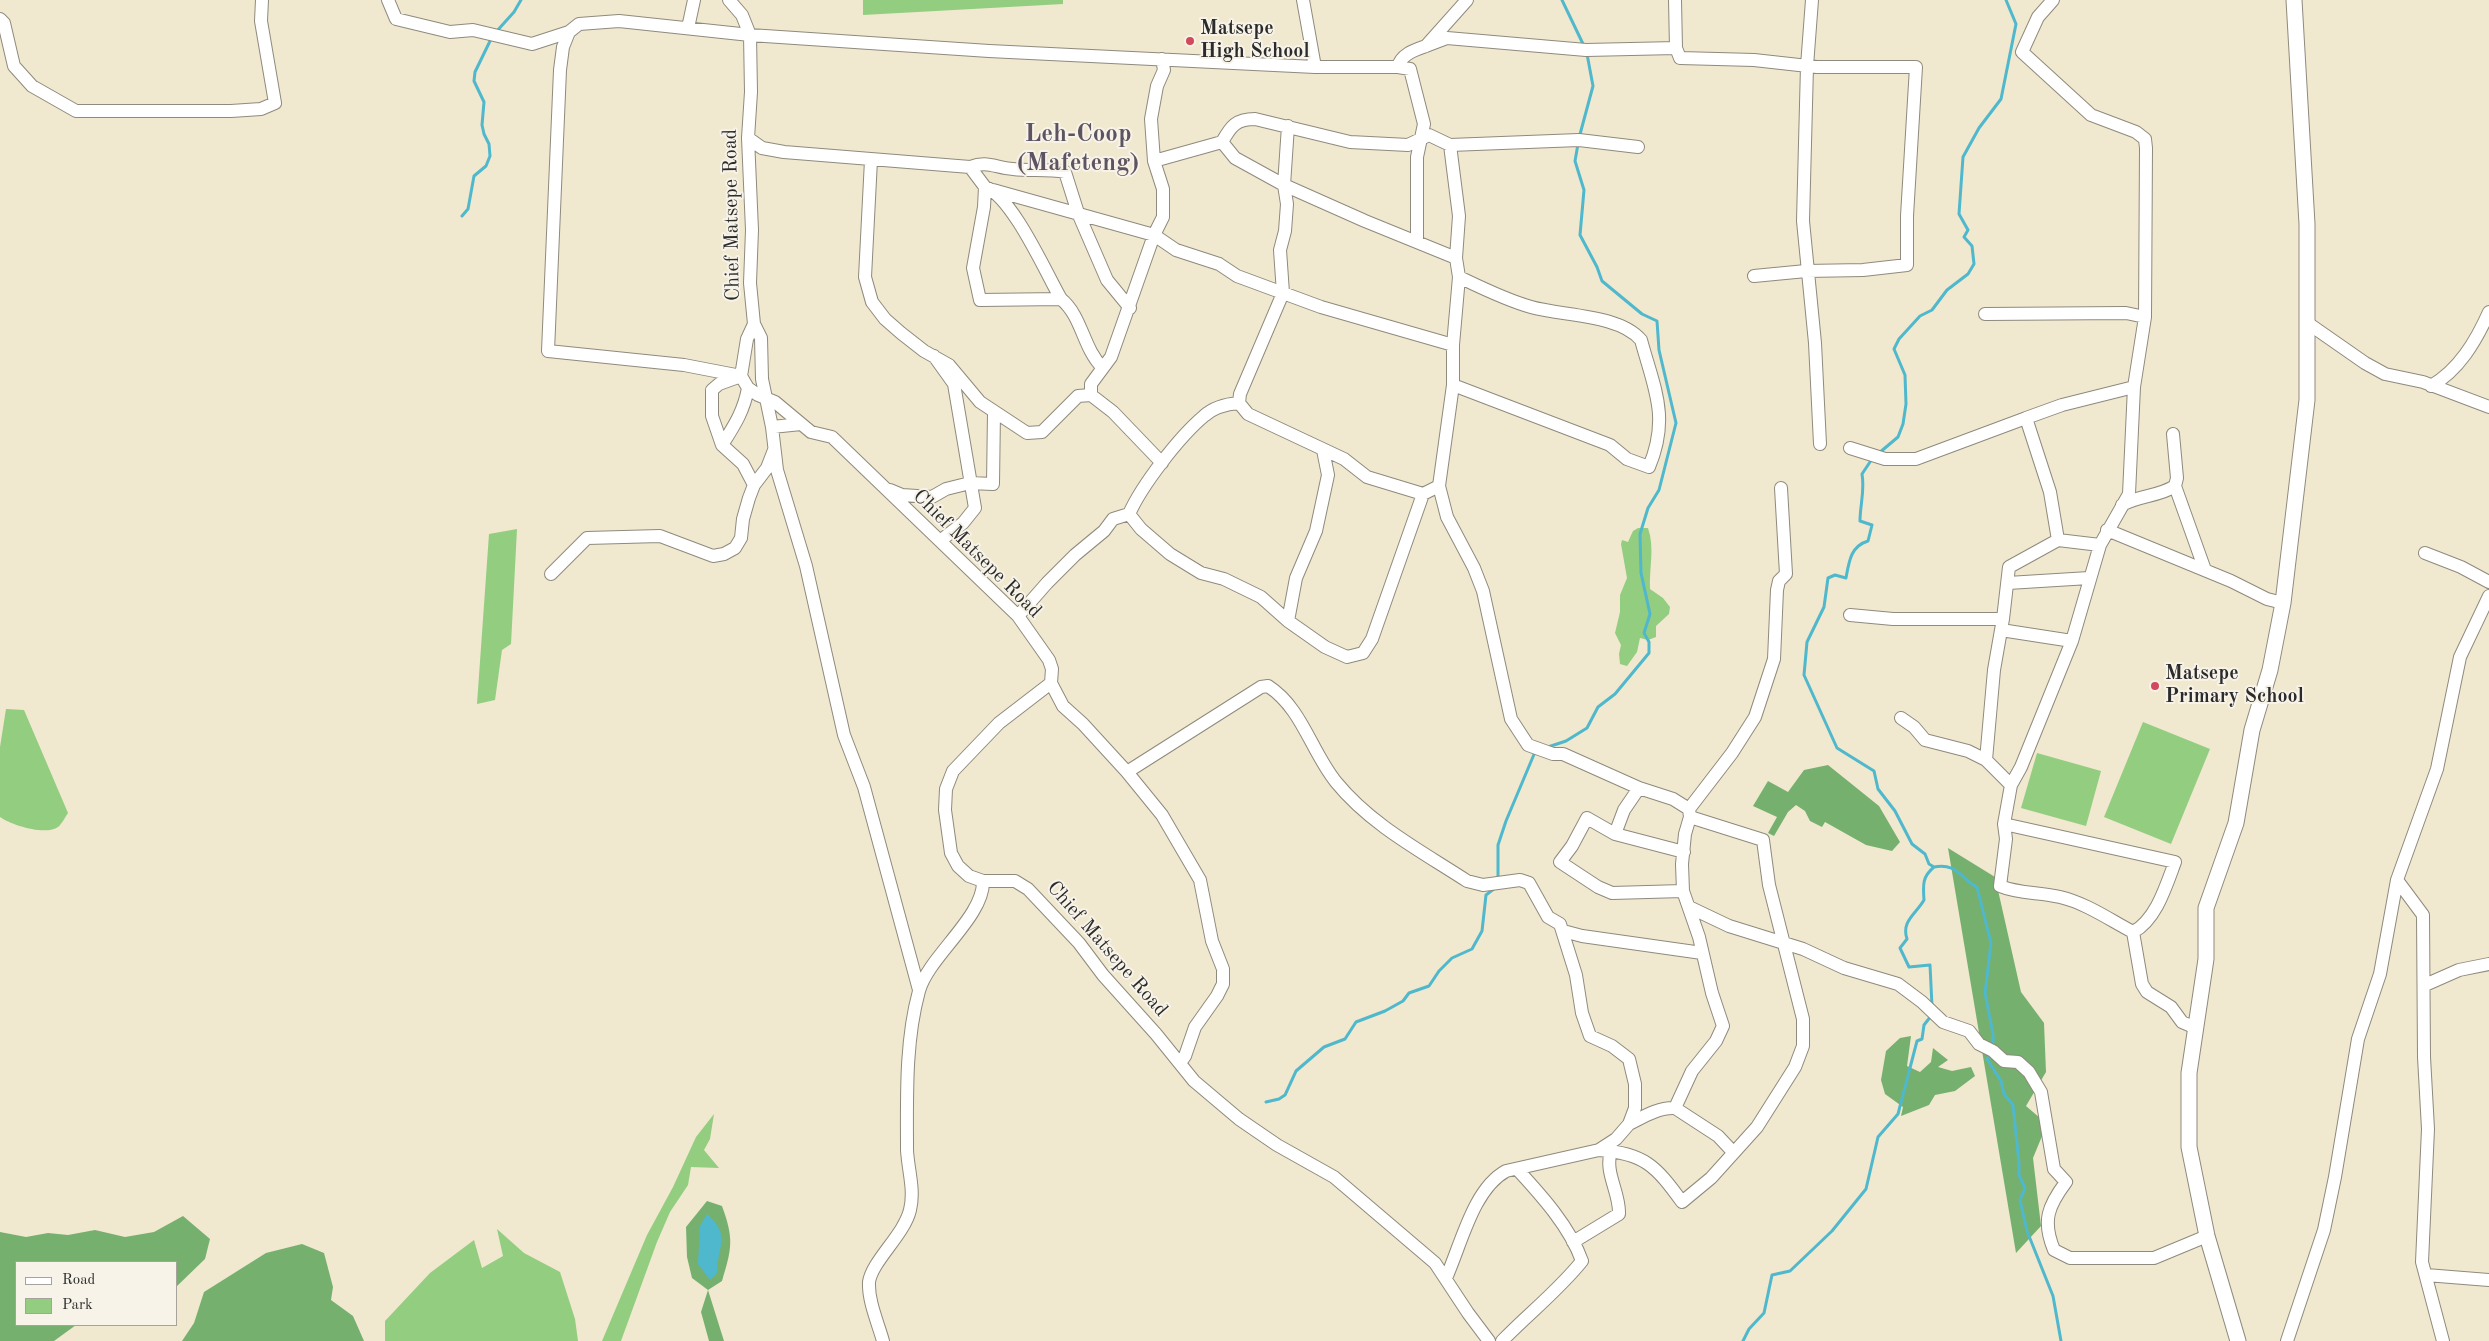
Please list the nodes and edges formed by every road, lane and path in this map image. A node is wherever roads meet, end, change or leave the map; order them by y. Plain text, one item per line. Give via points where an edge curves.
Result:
1 (262, 0) edge
2 (388, 0) edge
3 (694, 0) edge
4 (729, 0) edge
5 (1303, 0) edge
6 (1467, 0) edge
7 (1676, 0) edge
8 (1812, 0) edge
9 (2053, 0) edge
10 (2294, 0) edge
11 (0, 19) edge
12 (688, 28) junction
13 (569, 32) junction
14 (750, 35) junction
15 (1426, 46) junction
16 (1676, 48) junction
17 (1162, 60) junction
18 (1807, 66) junction
19 (1314, 67) junction
20 (1398, 67) junction
21 (1288, 126) junction
22 (748, 138) junction
23 (1422, 138) junction
24 (1222, 142) junction
25 (1450, 145) junction
26 (1638, 147) dead end
27 (871, 160) junction
28 (1154, 161) junction
29 (970, 167) junction
30 (1284, 185) junction
31 (989, 188) junction
32 (1078, 213) junction
33 (1154, 235) junction
34 (1417, 242) junction
35 (1456, 258) junction
36 (1806, 271) junction
37 (1754, 276) dead end
38 (1459, 278) junction
39 (1283, 293) junction
40 (1061, 299) junction
41 (1130, 308) junction
42 (2489, 312) edge
43 (1985, 314) dead end
44 (2145, 318) junction
45 (754, 324) junction
46 (2309, 324) junction
47 (1453, 345) junction
48 (934, 355) junction
49 (1102, 367) junction
50 (741, 376) junction
51 (1453, 385) junction
52 (2431, 386) junction
53 (748, 388) junction
54 (2134, 388) junction
55 (1091, 395) junction
56 (766, 399) junction
57 (1239, 404) junction
58 (2489, 407) edge
59 (994, 412) junction
60 (2026, 418) junction
61 (801, 424) junction
62 (772, 427) junction
63 (2173, 434) dead end
64 (1820, 444) dead end
65 (722, 445) junction
66 (775, 448) junction
67 (1850, 448) dead end
68 (1323, 450) junction
69 (1162, 463) junction
70 (970, 483) junction
71 (754, 485) junction
72 (1439, 486) junction
73 (2175, 486) junction
74 (884, 488) junction
75 (1781, 488) dead end
76 (1423, 494) junction
77 (2122, 505) junction
78 (1129, 514) junction
79 (2108, 530) junction
80 (2058, 540) junction
81 (940, 541) junction
82 (2100, 545) junction
83 (2425, 553) dead end
84 (2205, 570) junction
85 (551, 574) dead end
86 (2089, 578) junction
87 (2489, 582) edge
88 (2008, 583) junction
89 (2489, 596) edge
90 (2283, 603) junction
91 (1850, 615) dead end
92 (1018, 616) junction
93 (1288, 622) junction
94 (2002, 624) junction
95 (2072, 641) junction
96 (1051, 683) junction
97 (1902, 718) dead end
98 (1986, 760) junction
99 (2021, 767) junction
100 (1997, 770) junction
101 (1127, 772) junction
102 (2011, 785) junction
103 (1639, 788) junction
104 (1689, 813) junction
105 (2004, 824) junction
106 (1615, 834) junction
107 (1684, 852) junction
108 (2397, 880) junction
109 (983, 881) junction
110 (1684, 891) junction
111 (1689, 907) junction
112 (2133, 932) junction
113 (1563, 933) junction
114 (1785, 945) junction
115 (1702, 954) junction
116 (2489, 964) edge
117 (2425, 985) junction
118 (919, 990) junction
119 (2196, 1028) junction
120 (1180, 1063) junction
121 (1675, 1108) junction
122 (1629, 1124) junction
123 (1605, 1150) junction
124 (1733, 1152) junction
125 (1517, 1169) junction
126 (2207, 1236) junction
127 (1573, 1242) junction
128 (2426, 1275) junction
129 (1446, 1278) junction
130 (2489, 1280) edge
131 (883, 1341) edge
132 (1489, 1341) edge
133 (1502, 1341) edge
134 (2238, 1341) edge
135 (2287, 1341) edge
136 (2443, 1341) edge

1 - 11 street via 261,21 274,103 261,109 76,111 32,86 14,66 4,23
2 - 13 street via 396,19 450,32 473,30 532,44
3 - 12 street
4 - 14 street via 742,15
5 - 19 street
6 - 15 street
7 - 16 street
8 - 18 street
9 - 44 street via 2038,17 2022,52 2091,115 2136,132 2145,139
10 - 46 street via 2307,224
12 - 13 street via 619,21 579,24
12 - 14 street
13 - 50 street via 560,70 548,351 684,365
14 - 17 street
14 - 22 street, Chief Matsepe Road
15 - 16 street via 1447,38 1586,50
15 - 20 street via 1410,52
16 - 18 street via 1680,58 1754,60
17 - 19 street
17 - 28 street via 1164,70 1157,86 1151,119
18 - 36 street via 1803,221
18 - 36 street via 1916,68 1907,265
19 - 20 street
20 - 23 street via 1410,69 1424,124
21 - 23 street via 1350,142 1408,145
21 - 24 street via 1242,119 1229,129
21 - 30 street
22 - 27 street via 762,148 775,151
22 - 45 street, Chief Matsepe Road via 752,230 750,282
23 - 25 street via 1429,135
23 - 34 street via 1417,157
24 - 28 street
24 - 30 street via 1235,158
25 - 26 street via 1579,140
25 - 35 street via 1459,216
27 - 29 street
27 - 48 street via 867,292 885,319 924,351
28 - 33 street via 1163,189 1163,217
29 - 31 street
29 - 32 street via 982,162 1012,169 1065,172
30 - 34 street
30 - 39 street via 1287,204 1280,250
31 - 32 street
31 - 40 street via 1019,222
31 - 40 street via 973,268 980,300
32 - 33 street
32 - 41 street via 1107,280
33 - 39 street via 1176,250 1219,264 1237,276
33 - 41 street
34 - 35 street
35 - 38 street
36 - 37 street
36 - 64 street via 1815,343
38 - 47 street
38 - 51 street via 1530,307 1601,320 1635,333 1641,340 1661,413 1657,449 1650,467 1627,459 1610,445
39 - 47 street
39 - 57 street via 1240,394
40 - 49 street via 1070,306
41 - 49 street via 1111,357
42 - 52 street via 2476,340 2446,377
43 - 44 street via 2126,313
44 - 54 street
45 - 50 street via 747,339
45 - 56 street, Chief Matsepe Road via 761,338
46 - 52 street via 2385,374
46 - 90 street via 2307,400
47 - 51 street
48 - 59 street via 950,365 980,402
48 - 70 street via 954,384
49 - 55 street via 1091,384
50 - 53 street
50 - 65 street via 712,390 712,416
51 - 72 street
52 - 58 street
53 - 56 street
53 - 65 street via 743,411
54 - 60 street via 2062,405
54 - 77 street via 2129,494
55 - 59 street via 1078,396 1042,432 1027,433
55 - 69 street via 1113,412
56 - 61 street, Chief Matsepe Road via 775,402
56 - 62 street
57 - 68 street via 1248,414
57 - 69 street via 1223,404 1205,415
59 - 70 street via 994,484
60 - 67 street via 1916,459 1885,459
60 - 80 street via 2050,492
61 - 62 street
61 - 74 street, Chief Matsepe Road via 811,432 832,437
62 - 66 street
63 - 73 street
65 - 71 street via 743,464
66 - 71 street
66 - 118 street via 777,470 806,566 844,735 864,787
68 - 76 street via 1344,459 1367,476
68 - 93 street via 1328,476 1316,531 1296,578
69 - 78 street
70 - 74 street via 946,489 932,497 902,496
70 - 81 street via 975,508
71 - 85 street via 743,519 741,538 724,554 713,556 660,536 587,538
72 - 76 street
72 - 103 street via 1447,517 1483,591 1511,719 1520,735 1528,745 1563,754
73 - 77 street
73 - 84 street
74 - 81 street, Chief Matsepe Road
75 - 104 street via 1786,574 1777,590 1774,659 1769,679 1747,732
76 - 93 street via 1375,630 1363,653 1347,657 1325,647
77 - 79 street
78 - 92 street via 1114,519 1047,583
78 - 93 street via 1170,554 1201,573 1224,579 1261,597
79 - 82 street
79 - 84 street
80 - 82 street
80 - 88 street via 2009,567
81 - 92 street, Chief Matsepe Road
82 - 86 street
83 - 87 street
84 - 90 street via 2267,599
86 - 88 street
86 - 95 street
88 - 94 street
89 - 108 street via 2460,657 2437,769
90 - 119 street via 2270,670 2252,730 2236,823 2206,908 2206,958
91 - 94 street
92 - 96 street, Chief Matsepe Road via 1048,660 1052,669
94 - 95 street
94 - 98 street via 1994,670
95 - 99 street
96 - 101 street via 1062,706
96 - 109 street, Chief Matsepe Road via 999,724 953,771 946,788 945,810 951,852 958,866 969,876
97 - 98 street via 1924,740
98 - 100 street
99 - 100 street
99 - 102 street
100 - 102 street
101 - 113 street via 1222,709 1268,686 1290,706 1334,780 1376,822 1467,881 1483,885 1520,880 1529,883 1548,917 1560,924
101 - 120 street via 1162,816 1200,880 1212,941 1223,969 1223,984 1195,1027
102 - 105 street
103 - 104 street via 1672,799
103 - 106 street via 1624,810
104 - 107 street
104 - 114 street via 1763,840 1769,885
105 - 112 street via 2006,839 2000,886 2061,897 2112,918
105 - 112 street via 2176,862 2161,898 2142,928
106 - 107 street
106 - 110 street via 1587,818 1560,862 1612,893
107 - 110 street
108 - 117 street via 2423,915
108 - 135 street via 2380,974 2358,1039 2324,1230
109 - 118 street via 981,896 966,922
109 - 120 street, Chief Matsepe Road via 1015,881 1028,889 1079,943
110 - 111 street
111 - 114 street via 1729,926
111 - 115 street
112 - 119 street via 2142,984 2147,992 2171,1006 2182,1022
113 - 115 street
113 - 122 street via 1590,1036 1612,1046 1629,1059 1635,1084 1635,1108
114 - 124 street via 1803,1019 1803,1046 1795,1068 1757,1127
114 - 126 street via 1898,984 1943,1022 1969,1031 1978,1044 2004,1061 2018,1062 2029,1072 2041,1092 2054,1169 2066,1182 2048,1210 2049,1239 2054,1250 2070,1258 2154,1258
115 - 121 street via 1723,1026 1716,1041 1692,1071
116 - 117 street via 2459,970
117 - 128 street via 2428,1129 2422,1262
118 - 131 street via 908,1054 910,1208 907,1219 869,1282
119 - 126 street via 2189,1073 2189,1147
120 - 129 street, Chief Matsepe Road via 1194,1081 1239,1119 1277,1145 1334,1176 1435,1263
121 - 122 street via 1649,1114
121 - 124 street via 1718,1136
122 - 123 street
123 - 124 street via 1622,1152 1654,1167 1682,1202 1711,1178
123 - 125 street
123 - 127 street via 1617,1196 1618,1214
125 - 127 street via 1538,1192
125 - 129 street via 1494,1178 1473,1212
126 - 134 street
127 - 133 street via 1582,1262 1568,1280
128 - 130 street
128 - 136 street
129 - 132 street, Chief Matsepe Road

